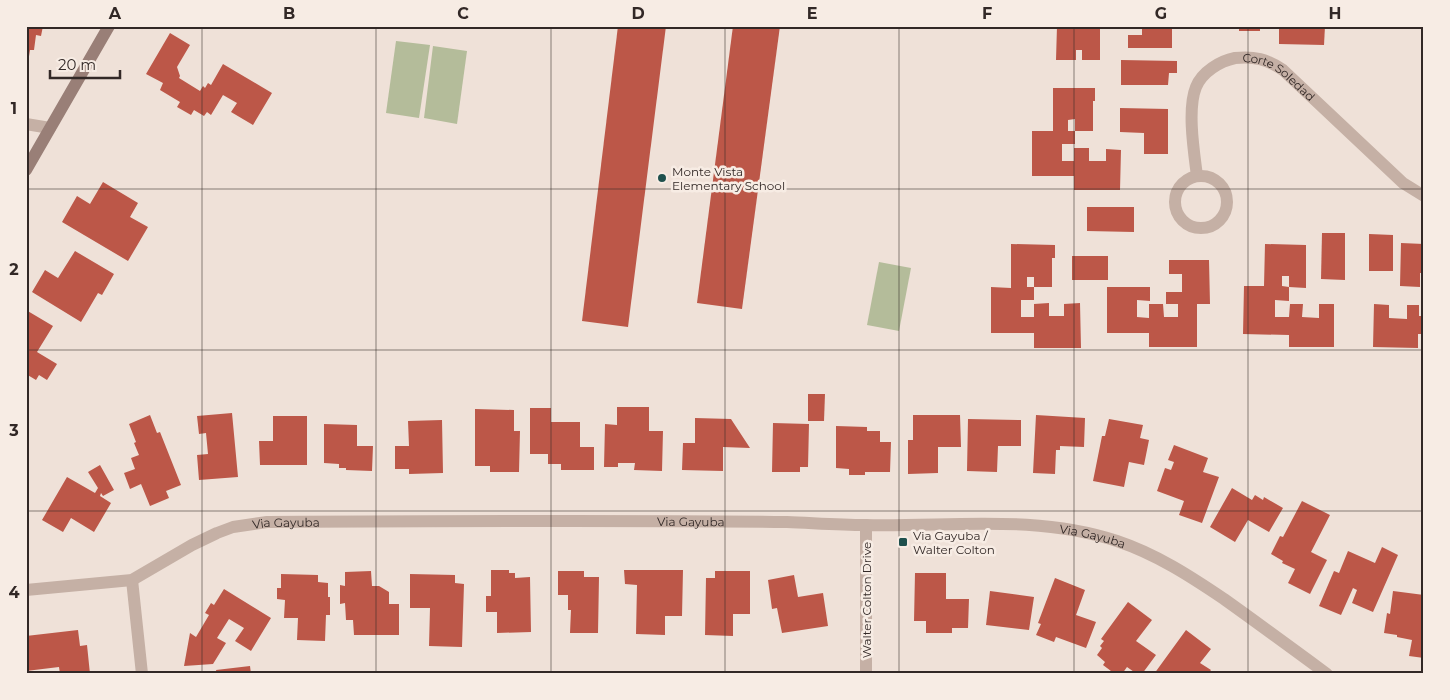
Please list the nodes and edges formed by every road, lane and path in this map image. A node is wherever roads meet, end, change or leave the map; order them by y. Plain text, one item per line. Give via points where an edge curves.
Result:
1 (109, 26) edge
2 (26, 124) edge
3 (50, 128) junction
4 (26, 170) edge
5 (1197, 176) junction
6 (1424, 196) edge
7 (866, 526) junction
8 (132, 580) junction
9 (26, 590) edge
10 (142, 674) edge
11 (866, 674) edge
12 (1327, 674) edge

1 - 3 street
2 - 3 street
3 - 4 street
5 - 5 street via 1182,183 1177,190 1175,206 1183,221 1198,228 1207,227 1222,217 1227,201 1221,185 1214,179
5 - 6 street, Corte Soledad via 1192,138 1196,85 1219,63 1250,57 1273,63 1283,70 1403,183
7 - 8 street, Via Gayuba via 791,522 267,522 232,526
7 - 11 street, Walter Colton Drive
7 - 12 street, Via Gayuba via 1014,523 1072,530 1118,542 1183,573
8 - 9 street, Via Gayuba
8 - 10 street

